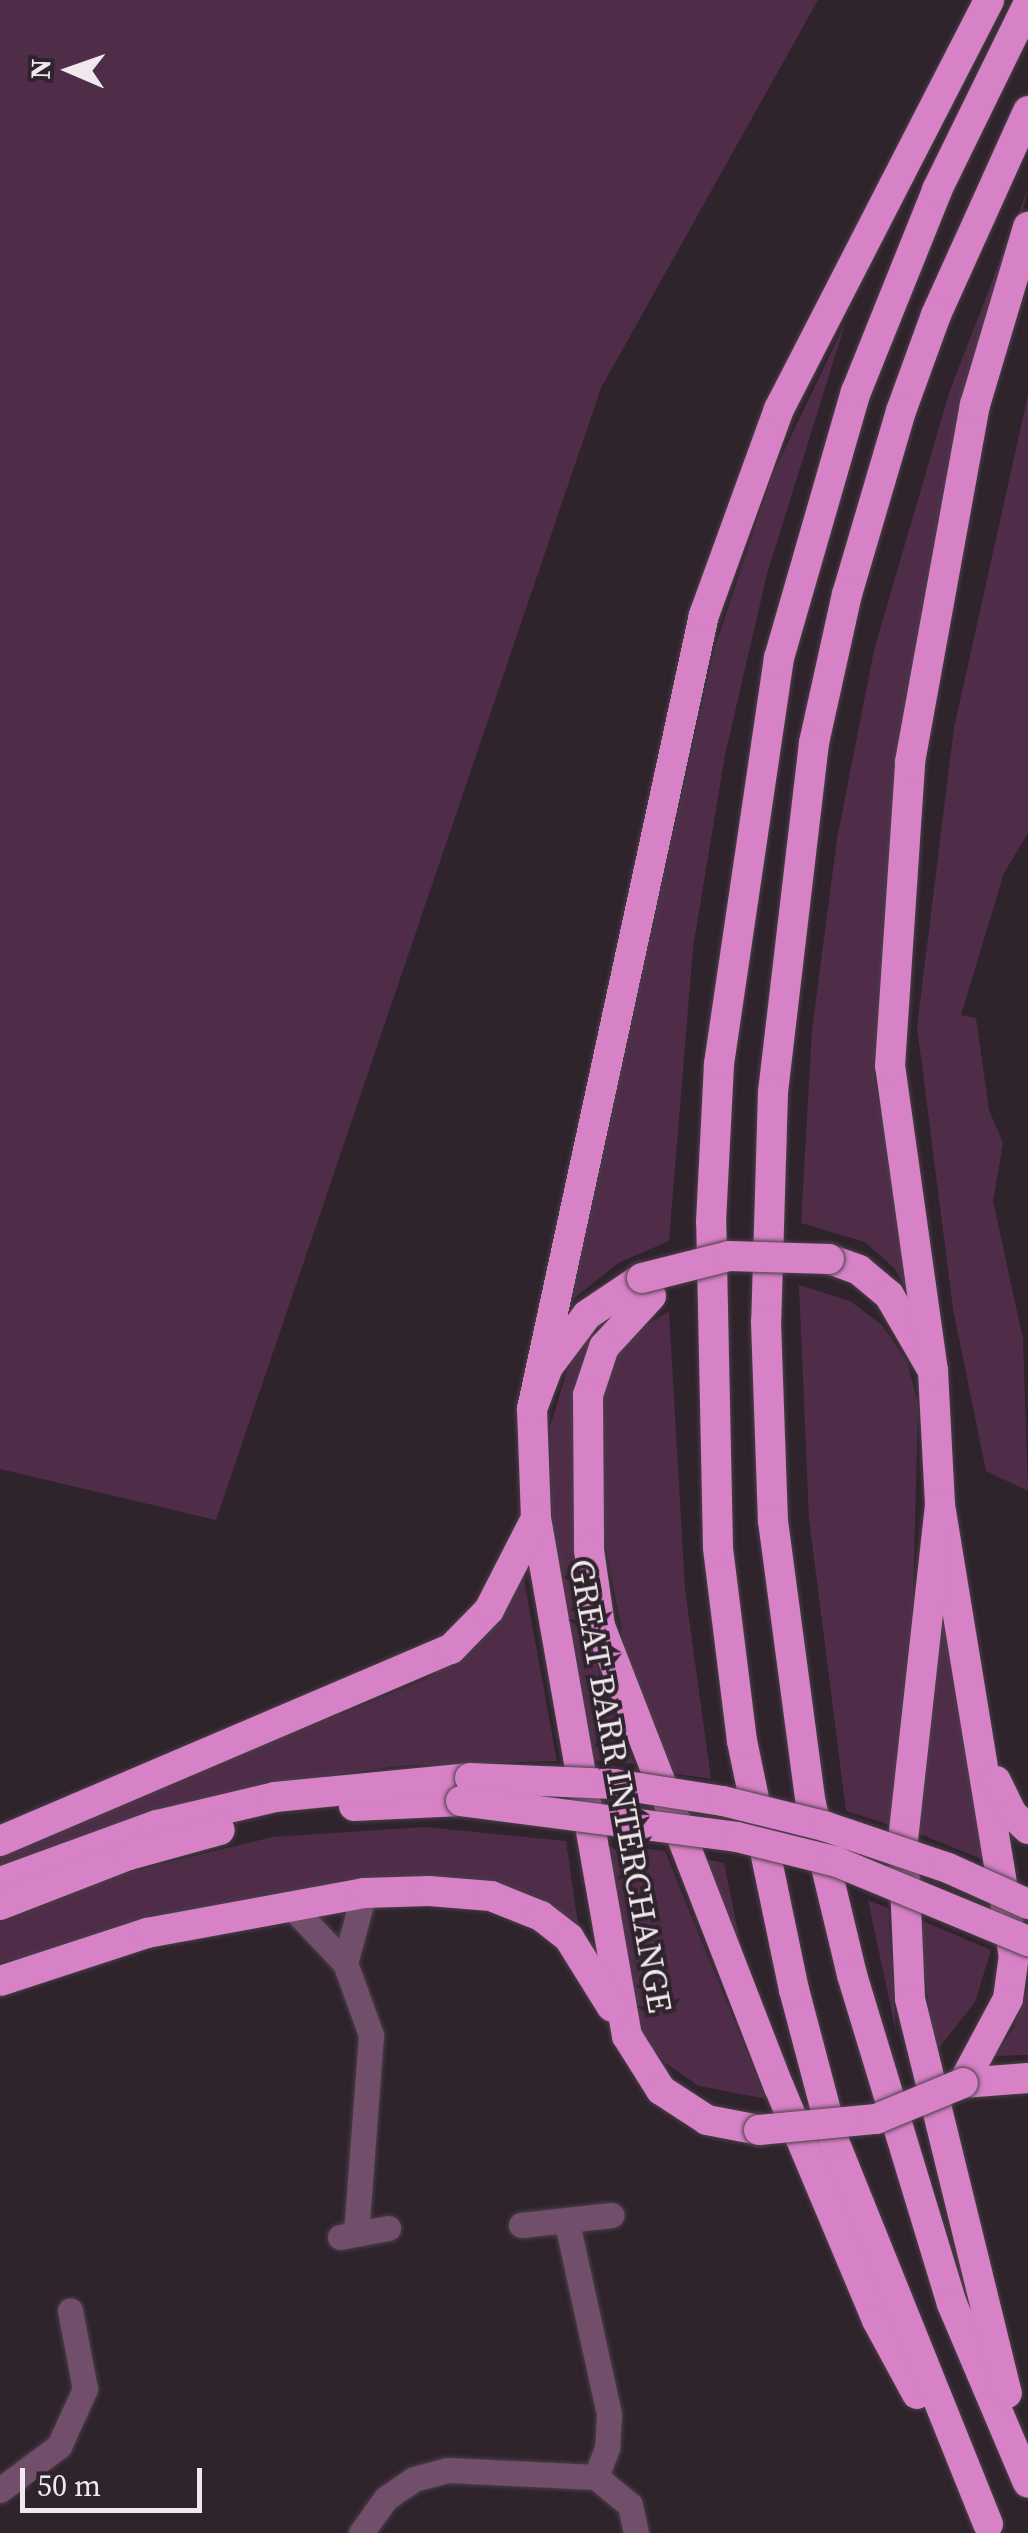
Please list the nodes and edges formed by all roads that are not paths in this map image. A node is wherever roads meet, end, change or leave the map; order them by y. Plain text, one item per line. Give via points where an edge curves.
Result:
1 (989, 0) edge
2 (1028, 4) edge
3 (1028, 111) edge
4 (1028, 227) edge
5 (646, 1287) junction
6 (933, 1371) junction
7 (532, 1409) junction
8 (940, 1505) junction
9 (536, 1518) junction
10 (982, 1752) junction
11 (465, 1790) junction
12 (1028, 1829) edge
13 (0, 1841) edge
14 (0, 1882) edge
15 (364, 1893) junction
16 (1028, 1904) edge
17 (0, 1905) edge
18 (290, 1905) junction
19 (1028, 1941) edge
20 (345, 1962) junction
21 (0, 1980) edge
22 (627, 2036) junction
23 (1028, 2078) edge
24 (963, 2084) junction
25 (611, 2215) dead end
26 (567, 2223) junction
27 (522, 2225) dead end
28 (388, 2228) dead end
29 (70, 2310) dead end
30 (1028, 2474) edge
31 (596, 2477) junction
32 (1028, 2483) edge
33 (0, 2490) edge
34 (990, 2528) edge
35 (361, 2533) edge
36 (636, 2533) edge

1 - 7 highway via 779,410 716,580
2 - 34 highway via 937,190 856,392 779,658 719,1064 710,1222 718,1548 742,1741 794,1990 834,2141
3 - 32 highway via 936,315 901,412 847,594 814,743 772,1092 766,1322 774,1521 811,1804 852,1975 952,2304
4 - 6 highway via 976,405 910,762 890,1066
5 - 6 highway, GREAT BARR INTERCHANGE, bridge via 729,1256 829,1258 859,1270 890,1295
5 - 7 highway, GREAT BARR INTERCHANGE via 566,1338
5 - 34 highway via 604,1346 588,1394 590,1550 600,1626 877,2320
6 - 8 highway, GREAT BARR INTERCHANGE
7 - 9 highway, GREAT BARR INTERCHANGE
8 - 10 highway, GREAT BARR INTERCHANGE
8 - 30 highway via 903,1838 910,1999
9 - 13 highway via 489,1610 450,1649
9 - 22 highway, GREAT BARR INTERCHANGE
10 - 12 highway via 1012,1814
10 - 24 highway, GREAT BARR INTERCHANGE via 1014,1954 1008,1999
11 - 14 highway via 276,1797 157,1825
11 - 16 highway, bridge via 614,1784 722,1801 842,1832
11 - 17 highway via 254,1820 129,1855
11 - 19 highway, bridge via 737,1837 838,1862
15 - 18 highway
15 - 20 street
15 - 22 highway via 491,1896 541,1916 592,1970
18 - 20 street
18 - 21 highway via 147,1933
20 - 28 street via 372,2043 348,2235
22 - 24 highway, GREAT BARR INTERCHANGE, bridge via 662,2090 707,2120 759,2130 876,2120
23 - 24 highway
25 - 26 street
26 - 27 street
26 - 31 street via 609,2414
29 - 33 street via 85,2389 59,2446
31 - 35 street via 448,2470 414,2479 386,2498
31 - 36 street via 630,2505

